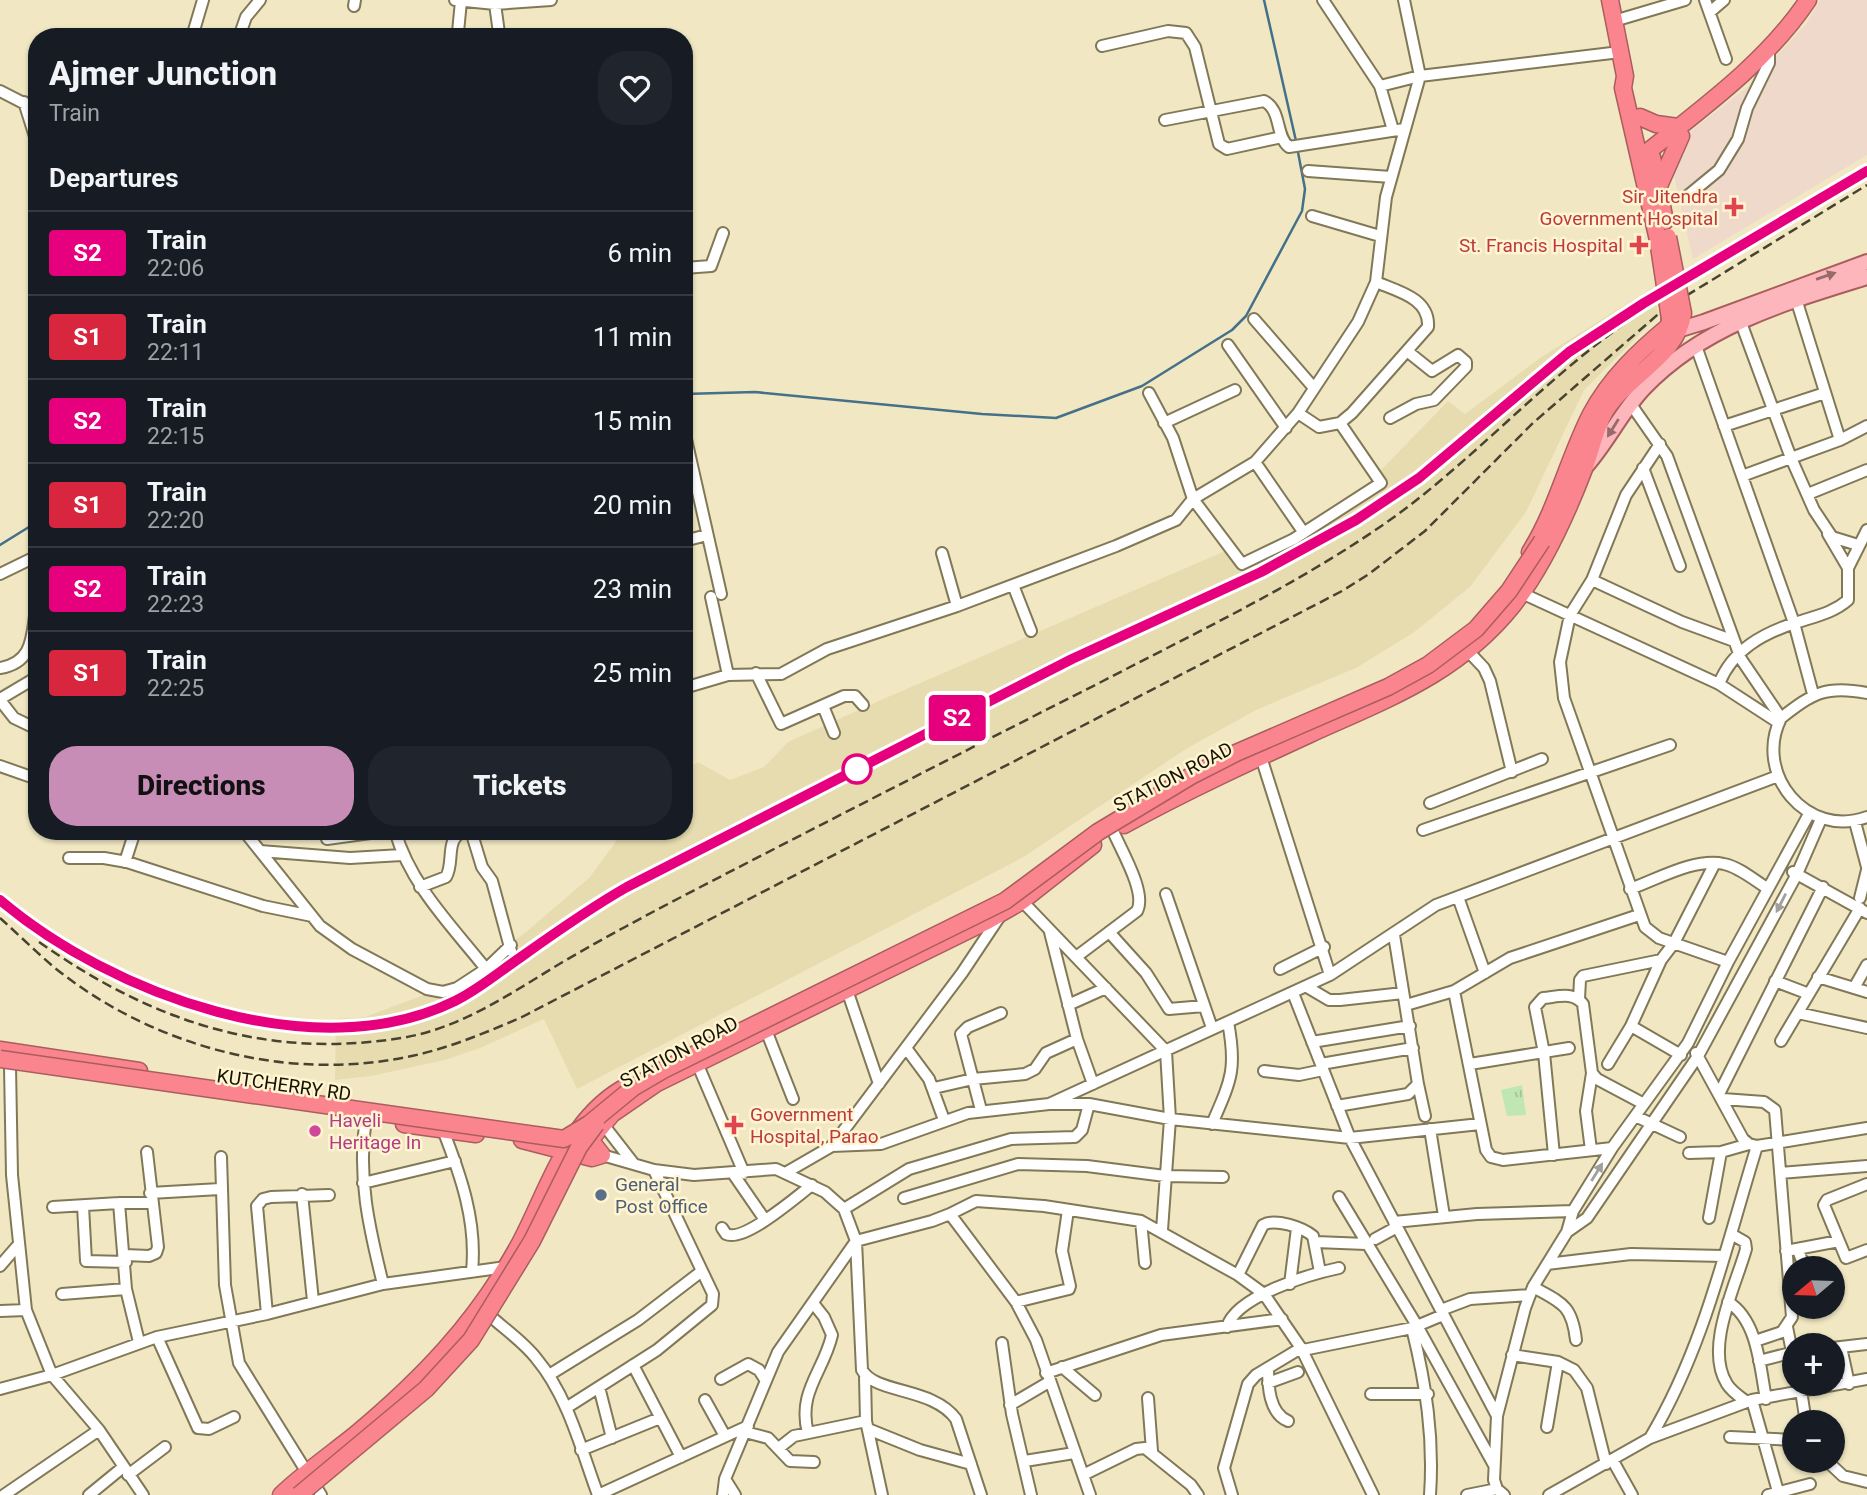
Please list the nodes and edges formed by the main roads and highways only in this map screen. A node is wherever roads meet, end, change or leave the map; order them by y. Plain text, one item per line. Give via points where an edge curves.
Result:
1 (1802, 2) edge
2 (1612, 9) edge
3 (1625, 76) junction
4 (1640, 117) junction
5 (1679, 131) junction
6 (1647, 159) junction
7 (1659, 186) junction
8 (1663, 239) junction
9 (1867, 262) edge
10 (1867, 277) edge
11 (1673, 324) junction
12 (1579, 464) junction
13 (1552, 526) junction
14 (1544, 543) junction
15 (0, 1050) edge
16 (3, 1064) edge
17 (598, 1118) junction
18 (578, 1143) junction
19 (602, 1155) road end
20 (486, 1312) junction
21 (312, 1487) edge
22 (281, 1495) edge
23 (289, 1495) edge
24 (299, 1495) edge

1 - 5 highway via 1769,47
2 - 3 highway
3 - 4 highway
3 - 6 highway via 1623,88
4 - 5 highway
4 - 6 highway
5 - 6 highway
5 - 7 highway
6 - 7 highway
6 - 8 highway
7 - 8 highway
8 - 11 highway, bridge
11 -> 9 main road
10 -> 12 main road, STATION ROAD via 1740,320 1696,346 1662,370 1630,403 1602,447
11 - 12 highway, STATION ROAD via 1629,361 1611,383 1581,436
12 - 13 highway, STATION ROAD
13 - 14 highway
13 - 17 highway, STATION ROAD via 1474,625 1434,657 1189,773 1119,814 987,906 618,1091
13 - 17 highway, STATION ROAD via 1513,604 1468,650 1408,691 1113,831 1003,912 697,1063
14 - 18 highway, bridge via 1483,622 1450,652 1388,687 1191,776 1098,831 1005,901 663,1070 634,1087
14 - 24 highway, bridge via 1488,624 1424,675 1149,805 1017,899 670,1072 612,1110 593,1126 579,1147 532,1241 471,1340 426,1389
15 - 18 highway via 489,1124
16 - 18 highway, KUTCHERRY RD via 443,1130
16 - 18 highway, bridge via 209,1087
17 - 18 highway, STATION ROAD
18 - 19 highway via 595,1146
18 - 20 highway via 506,1266
18 - 20 highway via 534,1246
18 - 23 highway, bridge via 530,1235 463,1340 403,1400
20 - 21 highway via 354,1436
21 - 22 highway

